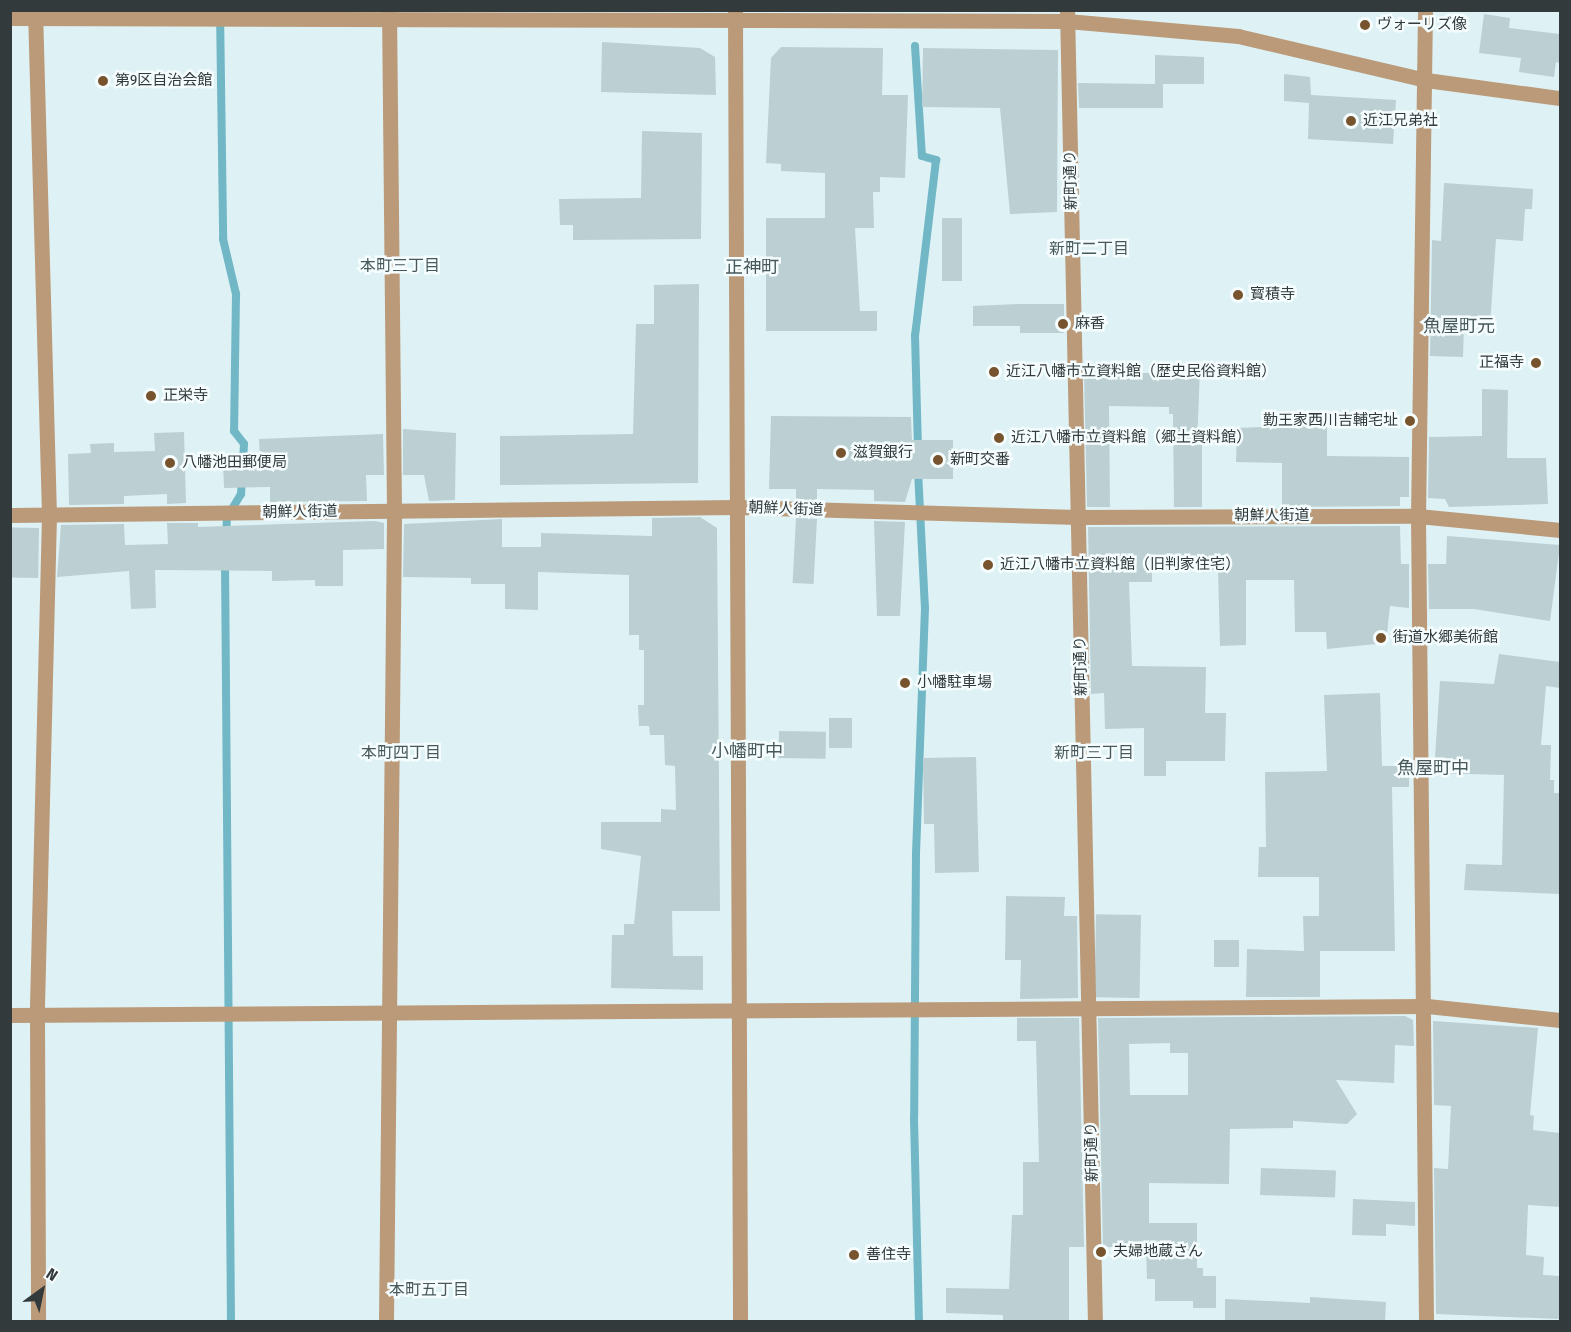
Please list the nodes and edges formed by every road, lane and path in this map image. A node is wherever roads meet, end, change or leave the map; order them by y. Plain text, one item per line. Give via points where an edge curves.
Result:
1 (1425, 10) edge
2 (35, 14) edge
3 (389, 15) edge
4 (735, 15) edge
5 (1067, 16) edge
6 (10, 18) edge
7 (1426, 80) junction
8 (1560, 98) edge
9 (738, 507) junction
10 (394, 511) junction
11 (49, 514) junction
12 (10, 515) edge
13 (1418, 516) junction
14 (1078, 517) junction
15 (1560, 530) edge
16 (1426, 1006) junction
17 (1088, 1008) junction
18 (739, 1010) junction
19 (387, 1012) junction
20 (10, 1014) edge
21 (37, 1014) junction
22 (1560, 1020) edge
23 (38, 1322) edge
24 (386, 1322) edge
25 (740, 1322) edge
26 (1095, 1322) edge
27 (1426, 1322) edge

1 - 7 street
2 - 3 street
2 - 6 street
2 - 11 street
3 - 4 street
3 - 10 street
4 - 5 street
4 - 9 street
5 - 7 street via 1238,36
5 - 14 street, 新町通り
7 - 8 street
7 - 13 street
9 - 10 street, 朝鮮人街道
9 - 14 street, 朝鮮人街道
9 - 18 street
10 - 11 street, 朝鮮人街道
10 - 19 street
11 - 12 street, 朝鮮人街道
11 - 21 street
13 - 14 street, 朝鮮人街道
13 - 15 street, 朝鮮人街道
13 - 16 street
14 - 17 street, 新町通り
16 - 17 street
16 - 22 street
16 - 27 street
17 - 18 street
17 - 26 street, 新町通り
18 - 19 street
18 - 25 street
19 - 21 street
19 - 24 street
20 - 21 street
21 - 23 street

